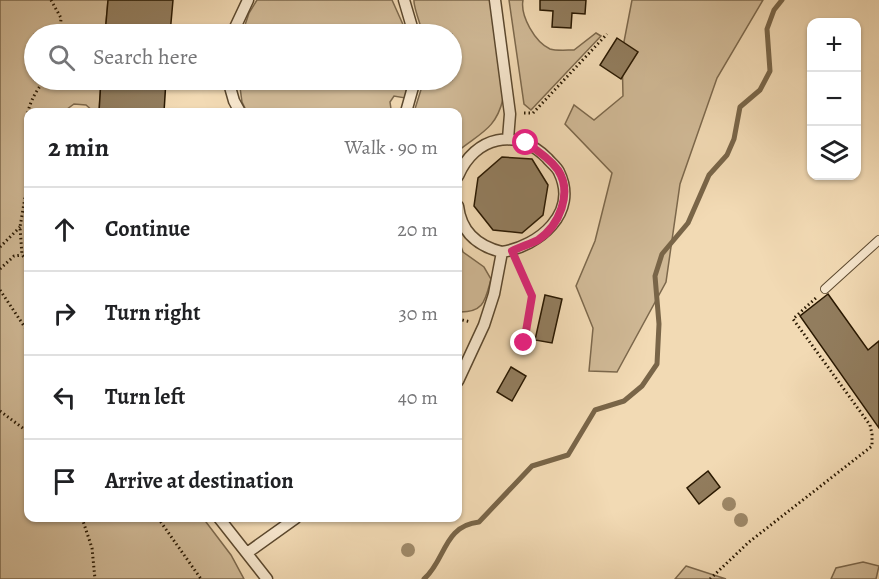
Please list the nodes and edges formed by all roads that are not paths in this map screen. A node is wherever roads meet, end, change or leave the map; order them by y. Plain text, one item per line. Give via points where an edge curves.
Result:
1 (248, 0) edge
2 (404, 0) edge
3 (495, 0) edge
4 (237, 24) edge
5 (411, 24) edge
6 (231, 90) edge
7 (413, 90) edge
8 (238, 108) edge
9 (407, 108) edge
10 (508, 139) junction
11 (462, 167) edge
12 (462, 221) edge
13 (879, 240) edge
14 (507, 252) junction
15 (825, 289) road end
16 (462, 373) edge
17 (222, 522) edge
18 (290, 522) edge
19 (247, 553) junction
20 (262, 577) edge

1 - 4 street
2 - 5 street
3 - 10 street via 510,114
6 - 8 street
7 - 9 street
10 - 11 street via 489,142 475,150
10 - 14 street via 526,143 541,153 559,171 564,191 561,212 551,228 538,240
12 - 14 street via 470,236 487,249
13 - 15 lane
14 - 16 street via 484,326
17 - 19 street
18 - 19 street
19 - 20 street

